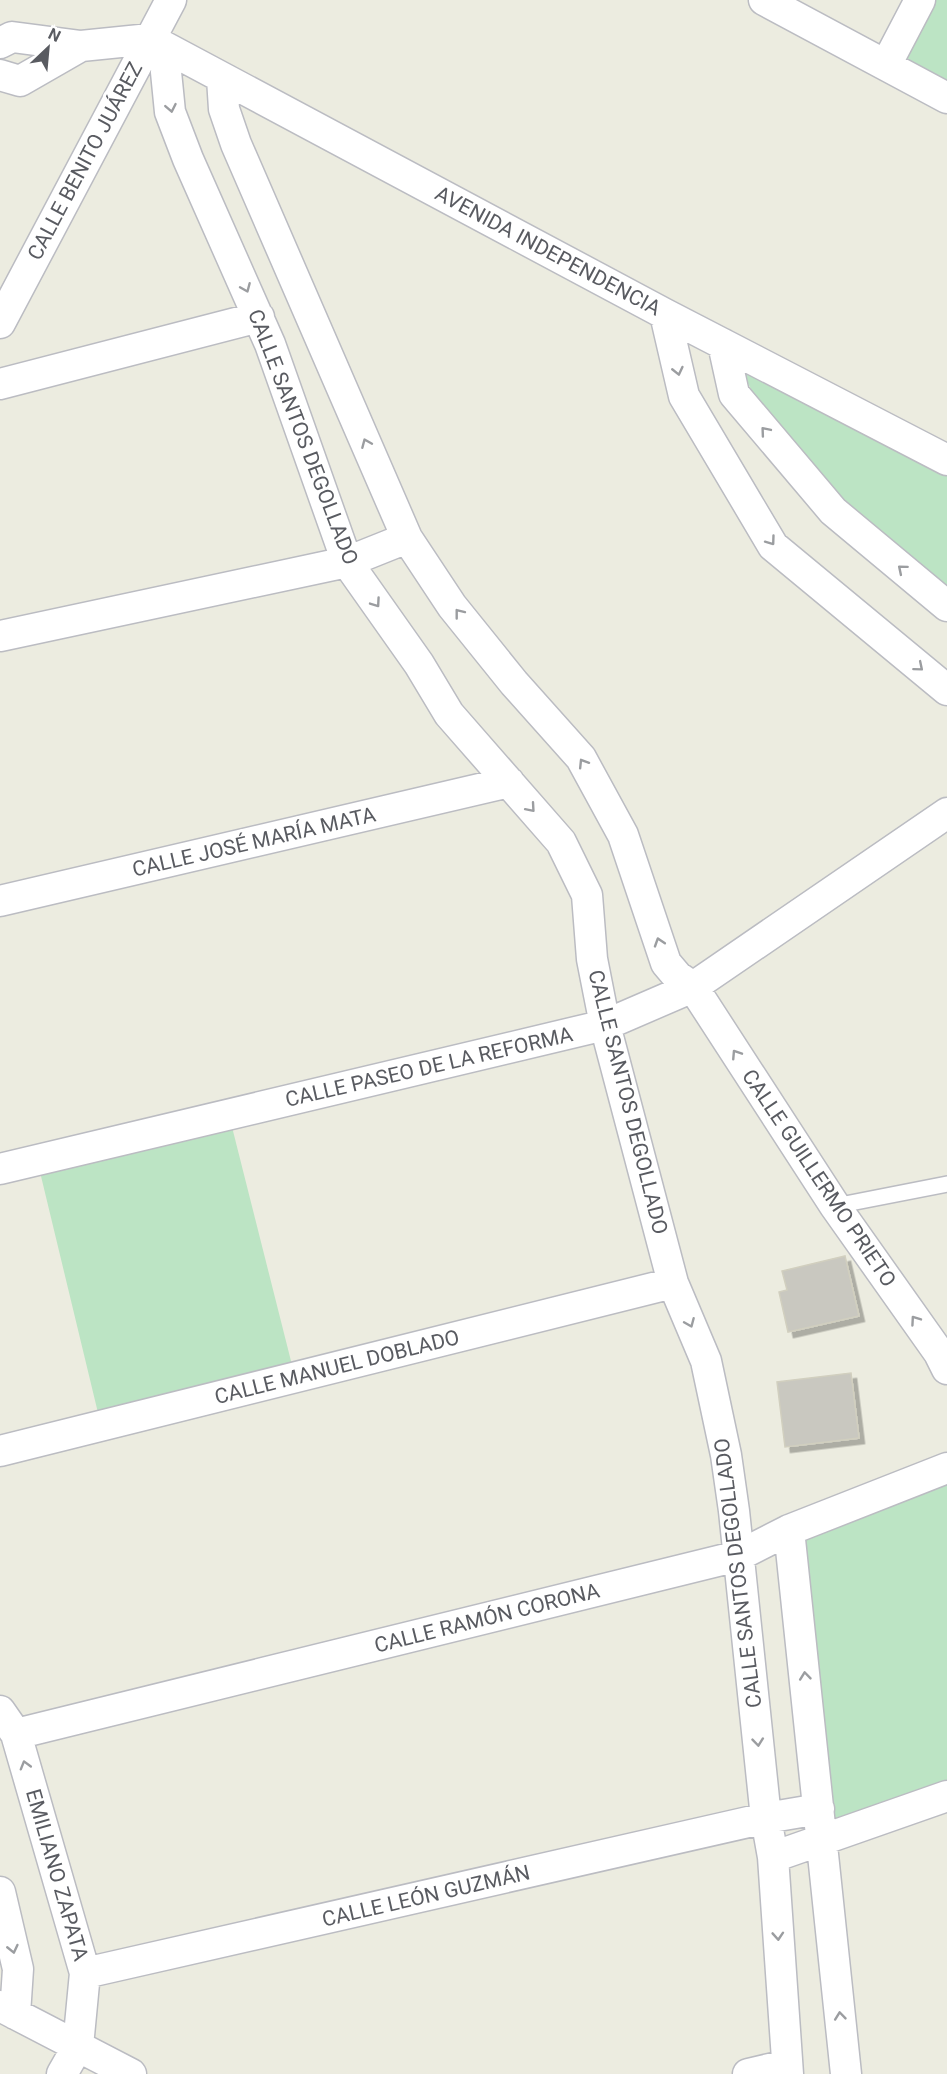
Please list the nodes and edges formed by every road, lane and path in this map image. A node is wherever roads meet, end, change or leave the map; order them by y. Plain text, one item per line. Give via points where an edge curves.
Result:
1 (171, 0) edge
2 (764, 0) edge
3 (920, 0) edge
4 (0, 44) edge
5 (161, 45) junction
6 (81, 46) junction
7 (886, 65) junction
8 (0, 75) edge
9 (222, 78) junction
10 (947, 98) edge
11 (665, 314) junction
12 (259, 317) junction
13 (0, 323) edge
14 (723, 344) junction
15 (0, 384) edge
16 (947, 460) edge
17 (407, 538) junction
18 (347, 562) junction
19 (947, 606) edge
20 (0, 636) edge
21 (947, 690) edge
22 (509, 782) junction
23 (947, 813) edge
24 (0, 901) edge
25 (693, 987) junction
26 (605, 1025) junction
27 (0, 1169) edge
28 (947, 1184) edge
29 (835, 1206) junction
30 (673, 1283) junction
31 (947, 1369) edge
32 (0, 1451) edge
33 (947, 1468) edge
34 (789, 1530) junction
35 (738, 1556) junction
36 (8, 1722) edge
37 (947, 1796) edge
38 (819, 1809) junction
39 (766, 1818) junction
40 (822, 1840) junction
41 (773, 1857) junction
42 (0, 1892) edge
43 (85, 1973) junction
44 (8, 2010) edge
45 (78, 2046) junction
46 (788, 2069) edge
47 (62, 2074) edge
48 (131, 2074) edge
49 (748, 2074) edge
50 (846, 2074) edge

1 - 5 street, CALLE BENITO JUÁREZ
2 - 7 street
3 - 7 street
4 - 6 street via 12,37
5 - 6 street
5 - 9 street, AVENIDA INDEPENDENCIA
5 -> 12 street, CALLE SANTOS DEGOLLADO via 170,112
5 - 13 street, CALLE BENITO JUÁREZ
6 - 8 street via 20,81
7 - 10 street
9 - 11 street, AVENIDA INDEPENDENCIA
17 -> 9 street via 236,144 224,109
11 - 14 street, AVENIDA INDEPENDENCIA
11 -> 21 street via 684,396 773,546
12 - 15 street
12 - 18 street, CALLE SANTOS DEGOLLADO
14 - 16 street, AVENIDA INDEPENDENCIA
19 -> 14 street via 833,511 734,394
17 - 18 street
25 -> 17 street via 666,963 623,835 581,758 453,606
18 - 20 street
18 -> 22 street, CALLE SANTOS DEGOLLADO via 449,714
22 - 24 street, CALLE JOSÉ MARÍA MATA
22 -> 26 street, CALLE SANTOS DEGOLLADO via 561,842 587,895 592,959
23 - 25 street, CALLE PASEO DE LA REFORMA
25 - 26 street, CALLE PASEO DE LA REFORMA
29 -> 25 street, CALLE GUILLERMO PRIETO
26 - 27 street, CALLE PASEO DE LA REFORMA
26 - 30 street, CALLE SANTOS DEGOLLADO
28 - 29 lane
31 -> 29 street, CALLE GUILLERMO PRIETO
30 - 32 street, CALLE MANUEL DOBLADO
30 -> 35 street, CALLE SANTOS DEGOLLADO via 706,1361 726,1455
33 - 34 street, CALLE RAMÓN CORONA
34 - 35 street, CALLE RAMÓN CORONA
38 -> 34 street
35 - 36 street, CALLE RAMÓN CORONA
35 -> 39 street, CALLE SANTOS DEGOLLADO
43 -> 36 street, EMILIANO ZAPATA
37 - 40 street
38 - 39 street, CALLE LEÓN GUZMÁN
38 - 40 street
39 - 41 street, CALLE SANTOS DEGOLLADO
39 - 43 street, CALLE LEÓN GUZMÁN
40 - 41 street
50 -> 40 street
41 -> 46 street, CALLE SANTOS DEGOLLADO
42 -> 44 street via 18,1969
43 - 45 street, EMILIANO ZAPATA
44 - 45 street
45 - 47 street
45 - 48 street
46 - 49 street

